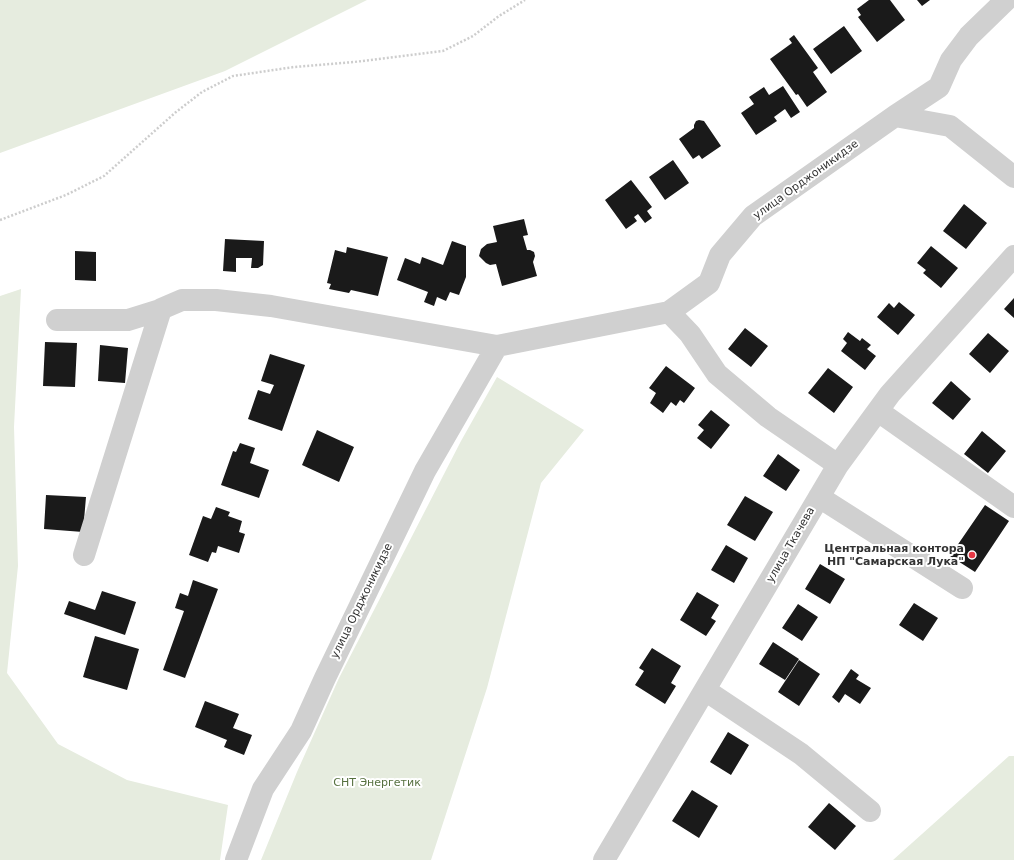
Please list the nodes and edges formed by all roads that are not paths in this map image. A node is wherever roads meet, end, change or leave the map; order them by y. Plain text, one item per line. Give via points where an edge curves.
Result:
1 (1006, 0) edge
2 (895, 116) junction
3 (1014, 177) edge
4 (1014, 256) edge
5 (160, 310) junction
6 (669, 312) junction
7 (56, 320) dead end
8 (497, 346) junction
9 (878, 411) junction
10 (838, 465) junction
11 (819, 497) junction
12 (1014, 507) edge
13 (84, 555) dead end
14 (962, 588) dead end
15 (705, 690) junction
16 (870, 811) dead end
17 (236, 860) edge
18 (604, 860) edge

1 - 2 street, улица Орджоникидзе via 969,36 951,60 939,87
2 - 3 street via 950,126
2 - 6 street, улица Орджоникидзе via 753,216 720,255 709,283
4 - 9 street, улица Ткачева via 890,394
5 - 7 street, улица Орджоникидзе via 128,320
5 - 8 street, улица Орджоникидзе via 182,300 216,300 278,308
5 - 13 street
6 - 8 street, улица Орджоникидзе
6 - 10 street via 690,334 718,374 768,417
8 - 17 street, улица Орджоникидзе via 425,471 301,731 263,789
9 - 10 street, улица Ткачева
9 - 12 street
10 - 11 street, улица Ткачева
11 - 14 street
11 - 15 street, улица Ткачева
15 - 16 street via 801,754
15 - 18 street, улица Ткачева

